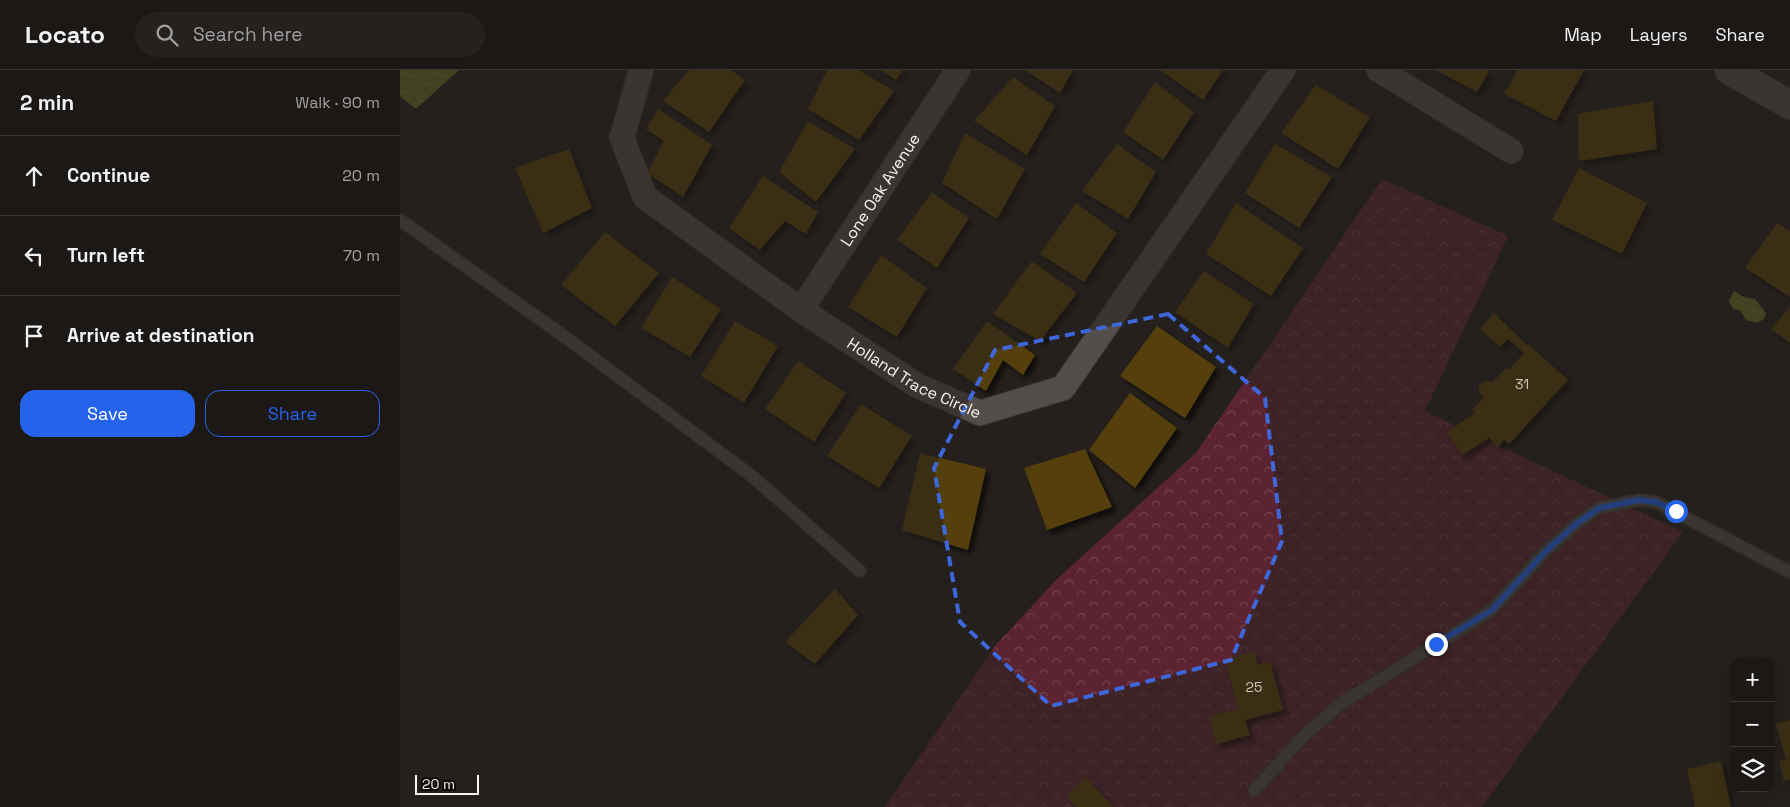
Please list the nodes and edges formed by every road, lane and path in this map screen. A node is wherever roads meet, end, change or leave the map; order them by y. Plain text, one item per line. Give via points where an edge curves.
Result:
1 (641, 70) edge
2 (958, 70) edge
3 (1283, 70) edge
4 (1379, 70) edge
5 (1729, 70) edge
6 (1790, 105) edge
7 (1511, 151) dead end
8 (400, 220) edge
9 (801, 310) junction
10 (860, 570) dead end
11 (1790, 572) edge
12 (1254, 790) dead end

1 - 9 street, Holland Trace Circle via 622,138 644,197
2 - 9 street, Lone Oak Avenue
3 - 9 street, Holland Trace Circle via 1063,388 980,413 918,386
4 - 7 street
5 - 6 main road
8 - 10 lane via 568,339 753,477
11 - 12 lane via 1656,502 1639,500 1599,508 1545,552 1492,610 1342,703 1306,734

